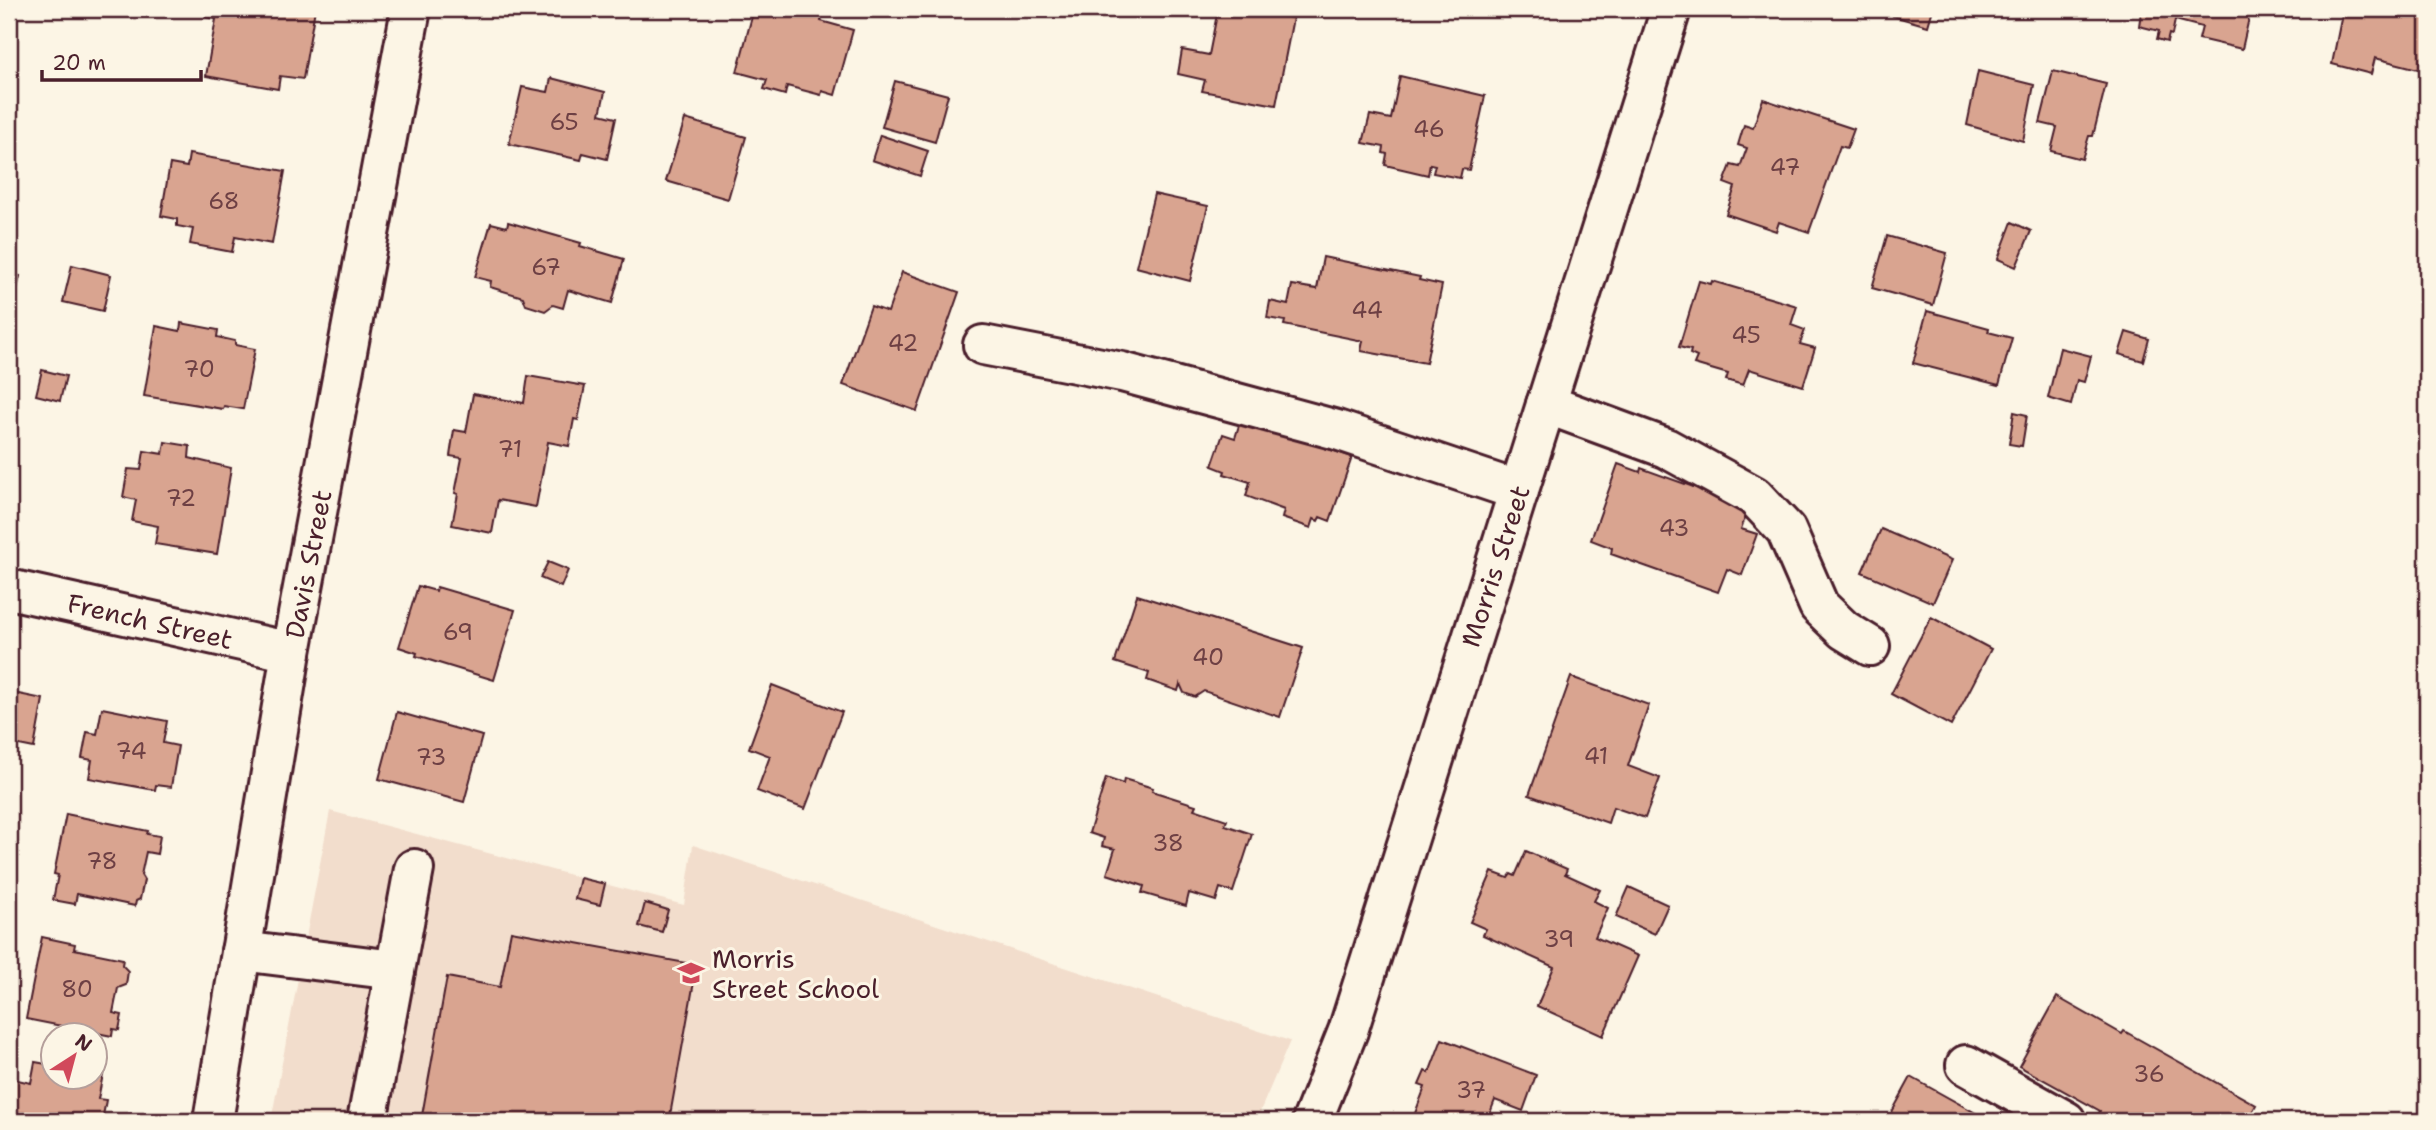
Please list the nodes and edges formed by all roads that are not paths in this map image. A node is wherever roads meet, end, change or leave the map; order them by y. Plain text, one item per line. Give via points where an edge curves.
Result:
1 (411, 9) edge
2 (1671, 9) edge
3 (983, 345) dead end
4 (1546, 404) junction
5 (1519, 491) junction
6 (9, 589) edge
7 (1870, 646) dead end
8 (291, 652) junction
9 (414, 869) dead end
10 (241, 951) junction
11 (395, 970) junction
12 (1966, 1065) dead end
13 (213, 1121) edge
14 (367, 1121) edge
15 (1312, 1121) edge
16 (2066, 1121) edge

1 - 8 street, Davis Street
2 - 4 street, Morris Street
3 - 5 street via 1122,372 1337,430
4 - 5 street, Morris Street
4 - 7 street via 1666,448 1754,496 1786,530 1819,606
5 - 15 street, Morris Street via 1348,1031
6 - 8 street, French Street
8 - 10 street, Davis Street
9 - 11 street
10 - 11 street
10 - 13 street, Davis Street
11 - 14 street
12 - 16 street

